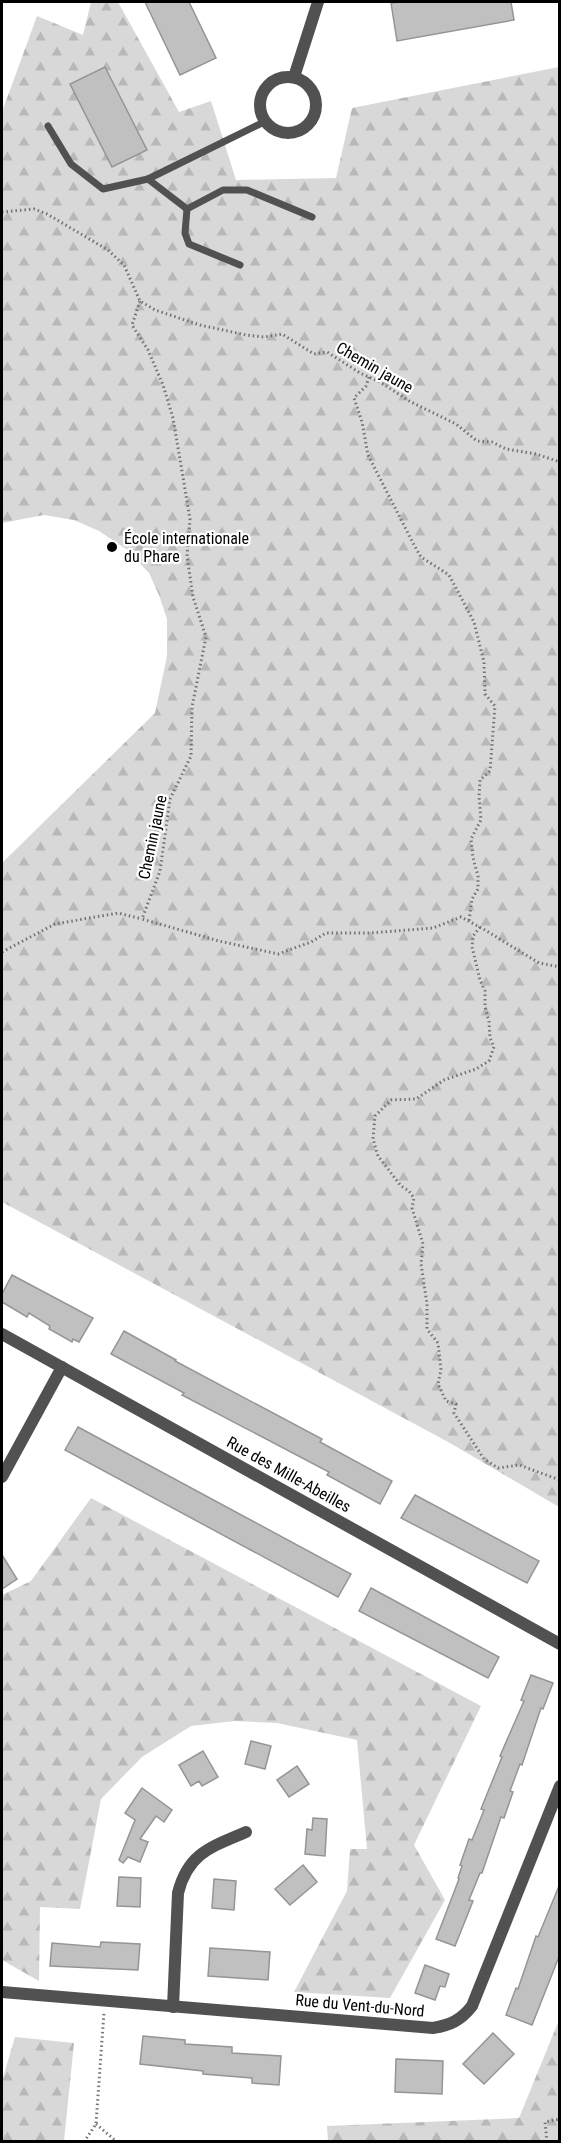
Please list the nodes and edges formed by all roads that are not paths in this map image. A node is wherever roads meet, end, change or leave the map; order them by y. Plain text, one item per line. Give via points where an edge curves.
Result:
1 (318, 2) edge
2 (294, 77) junction
3 (264, 122) junction
4 (48, 126) dead end
5 (148, 179) junction
6 (188, 209) junction
7 (312, 217) dead end
8 (240, 265) dead end
9 (2, 1334) edge
10 (62, 1367) junction
11 (2, 1477) edge
12 (560, 1644) edge
13 (560, 1786) edge
14 (246, 1832) dead end
15 (2, 1992) edge
16 (173, 2007) junction

1 - 2 street
2 - 3 street via 280,77 260,95 259,109
2 - 3 street via 306,83 315,95 312,121 301,131 288,134 274,131
3 - 5 lane
4 - 5 lane via 71,164 103,189
5 - 6 lane
6 - 7 lane via 223,190 247,190
6 - 8 lane via 185,233 189,244
9 - 10 street, Rue des Mille-Abeilles
10 - 11 street
10 - 12 street, Rue des Mille-Abeilles
13 - 16 street, Rue du Vent-du-Nord via 472,2006 457,2021 433,2028
14 - 16 street via 198,1855 182,1881 178,1893
15 - 16 street, Rue du Vent-du-Nord

